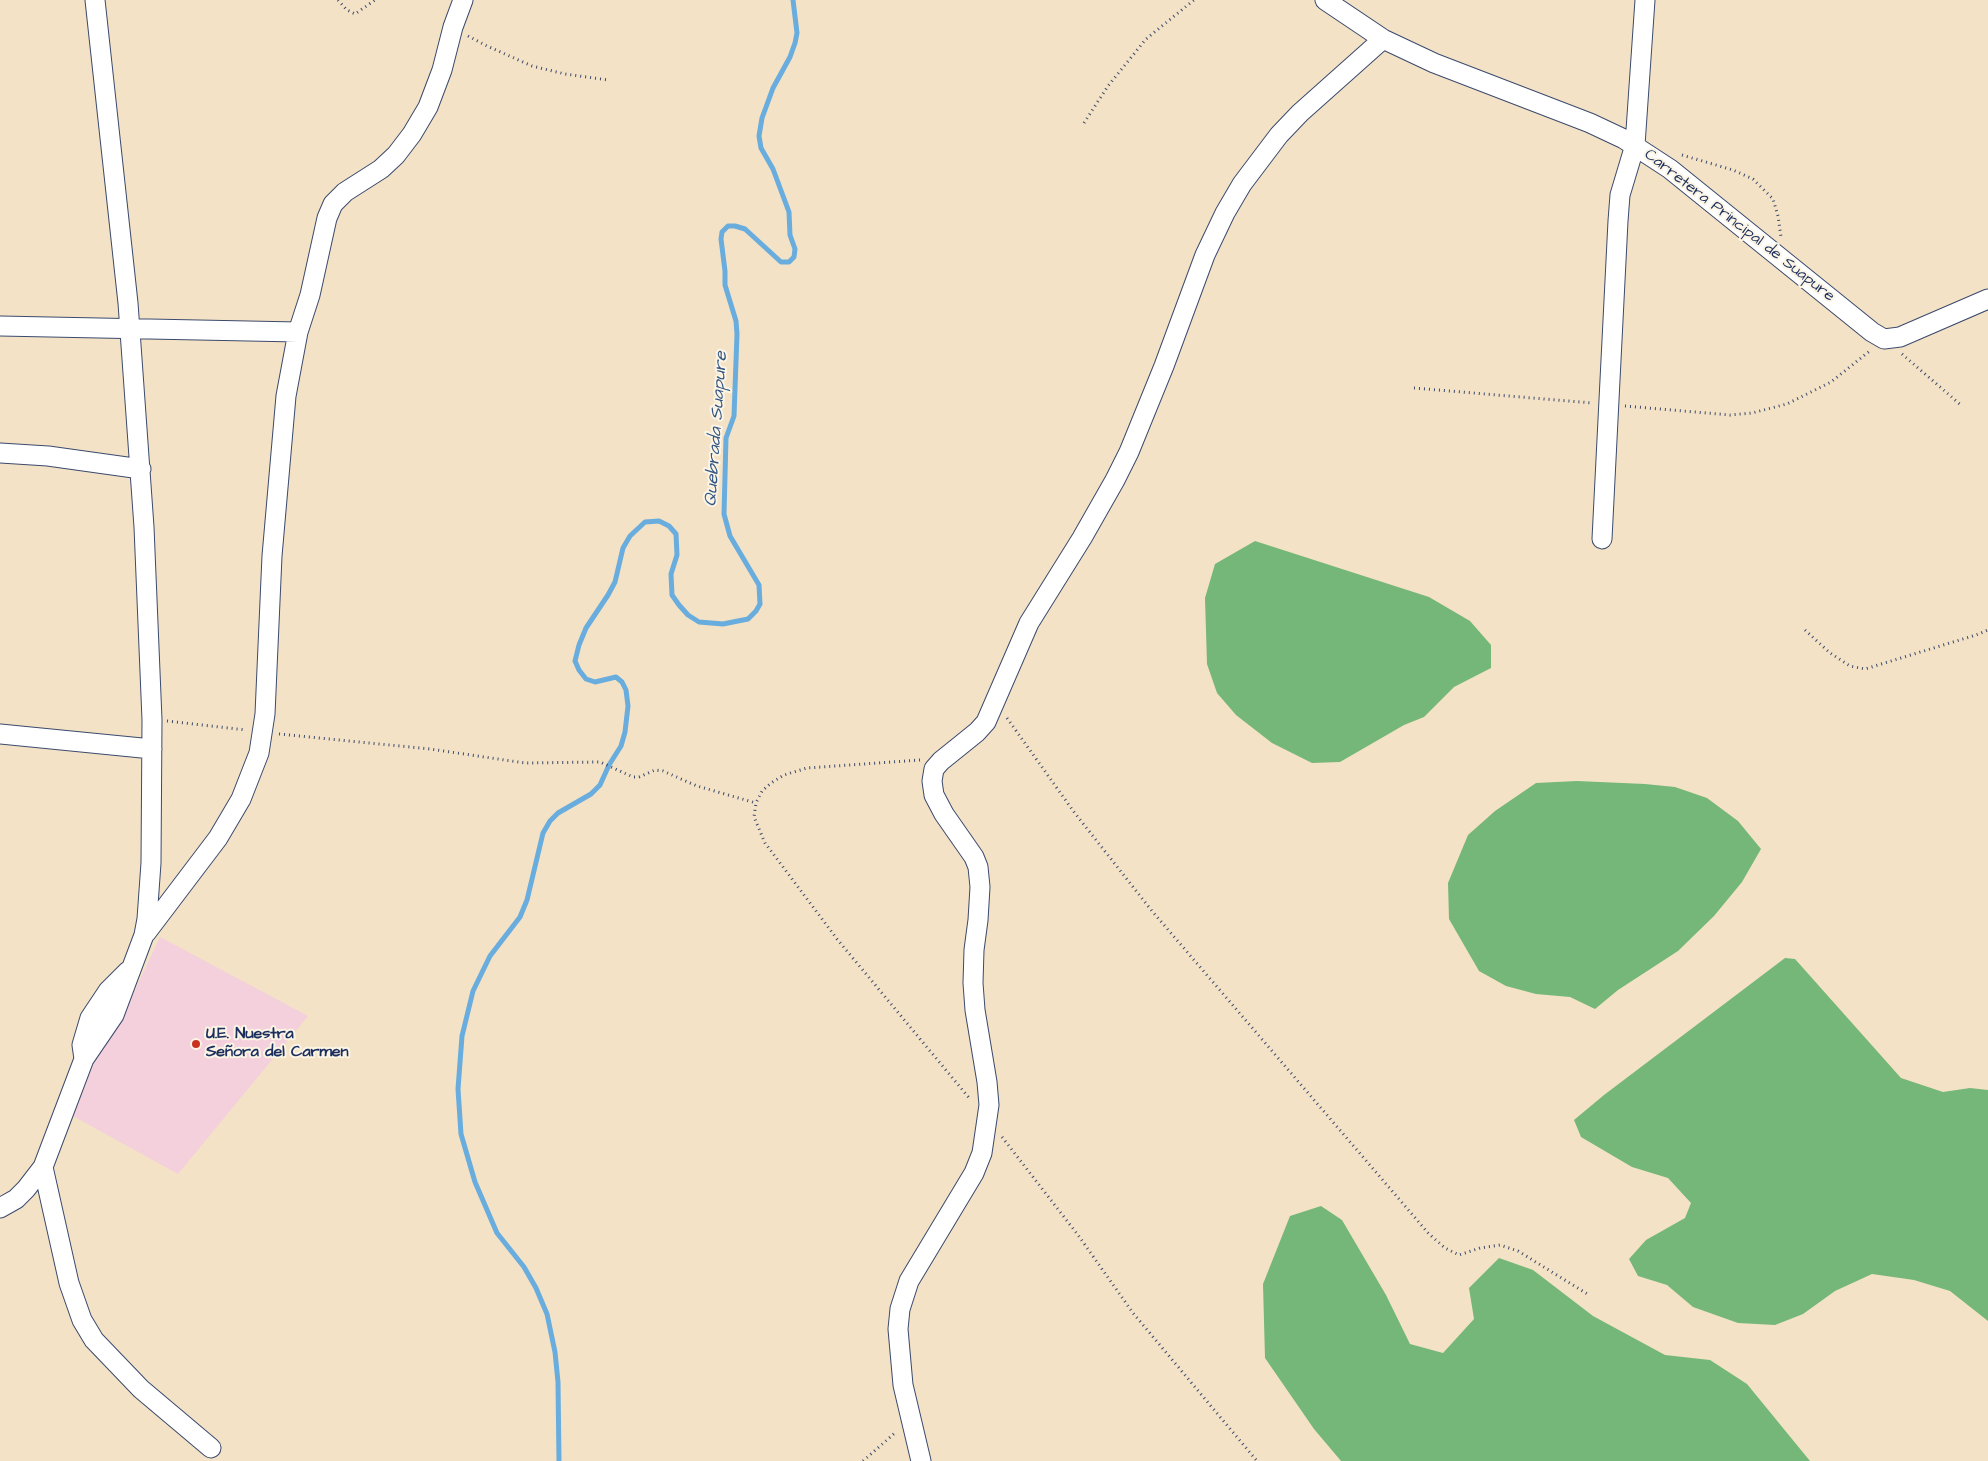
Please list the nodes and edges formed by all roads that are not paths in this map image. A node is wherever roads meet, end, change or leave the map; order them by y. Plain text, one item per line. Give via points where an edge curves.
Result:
1 (95, 0) edge
2 (463, 0) edge
3 (1325, 0) edge
4 (1646, 0) edge
5 (1383, 40) junction
6 (1635, 145) junction
7 (1988, 299) edge
8 (0, 326) edge
9 (130, 328) junction
10 (298, 332) junction
11 (0, 453) edge
12 (140, 469) junction
13 (1602, 540) dead end
14 (0, 734) edge
15 (152, 749) junction
16 (144, 935) junction
17 (42, 1167) junction
18 (0, 1208) edge
19 (211, 1448) dead end
20 (921, 1461) edge

1 - 9 street
2 - 10 street via 428,107 412,134 381,169 345,192 333,204
3 - 5 street, Carretera Principal de Suapure
4 - 6 street
5 - 6 street, Carretera Principal de Suapure via 1611,132
5 - 20 street via 1279,134 1242,184 1205,256 1129,452 1098,511 1029,622 989,717 934,770 934,795 978,867 980,887 973,984 989,1105 982,1153 974,1172 909,1281 900,1309 899,1350 903,1386
6 - 7 street, Carretera Principal de Suapure via 1670,169 1872,332 1884,338 1900,337
6 - 13 street via 1620,195
8 - 9 street
9 - 10 street
9 - 12 street
10 - 16 street via 286,396 272,556 268,672 259,753 242,799 218,838
11 - 12 street
12 - 15 street
14 - 15 street
15 - 16 street via 151,863
16 - 17 street via 114,1015 84,1059
17 - 18 street via 26,1189
17 - 19 street via 69,1284 82,1320 94,1340 141,1389

